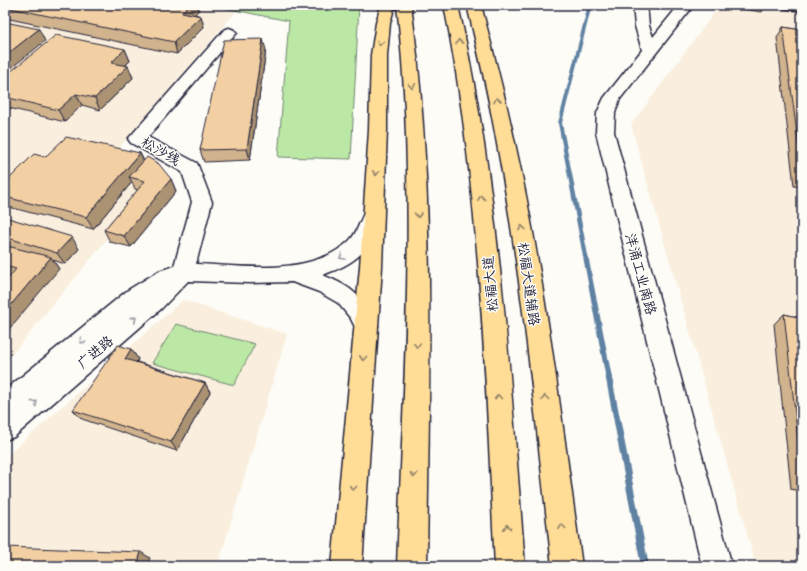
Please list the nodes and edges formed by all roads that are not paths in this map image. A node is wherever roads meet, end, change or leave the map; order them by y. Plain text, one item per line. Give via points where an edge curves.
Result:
1 (388, 5) edge
2 (404, 5) edge
3 (451, 5) edge
4 (474, 5) edge
5 (640, 5) edge
6 (687, 5) edge
7 (229, 33) dead end
8 (482, 33) junction
9 (650, 50) junction
10 (467, 92) junction
11 (373, 215) junction
12 (183, 272) junction
13 (292, 274) junction
14 (366, 326) junction
15 (5, 405) edge
16 (5, 428) edge
17 (347, 566) edge
18 (412, 566) edge
19 (510, 566) edge
20 (567, 566) edge
21 (717, 566) edge

1 -> 11 main road via 379,54
2 -> 18 main road via 412,83 418,213
10 -> 3 main road, 松福大道
4 - 8 main road, 松福大道辅路
5 - 9 street via 642,26
6 - 9 street, 洋涌工业南路
7 - 12 street, 松沙线 via 137,139 190,168 202,202
8 - 10 main road via 469,75
20 -> 8 main road, 松福大道辅路 via 524,244 504,131
9 - 21 street, 洋涌工业南路 via 612,98 606,114 605,132
19 -> 10 main road, 松福大道 via 489,266
11 -> 13 street via 362,240 349,253 315,268
11 - 14 main road
12 - 13 street, 广进路
12 -> 15 street, 广进路 via 167,277 136,296
16 -> 12 street, 广进路 via 153,303
13 - 14 street via 313,280 342,294 361,313
14 -> 17 main road

